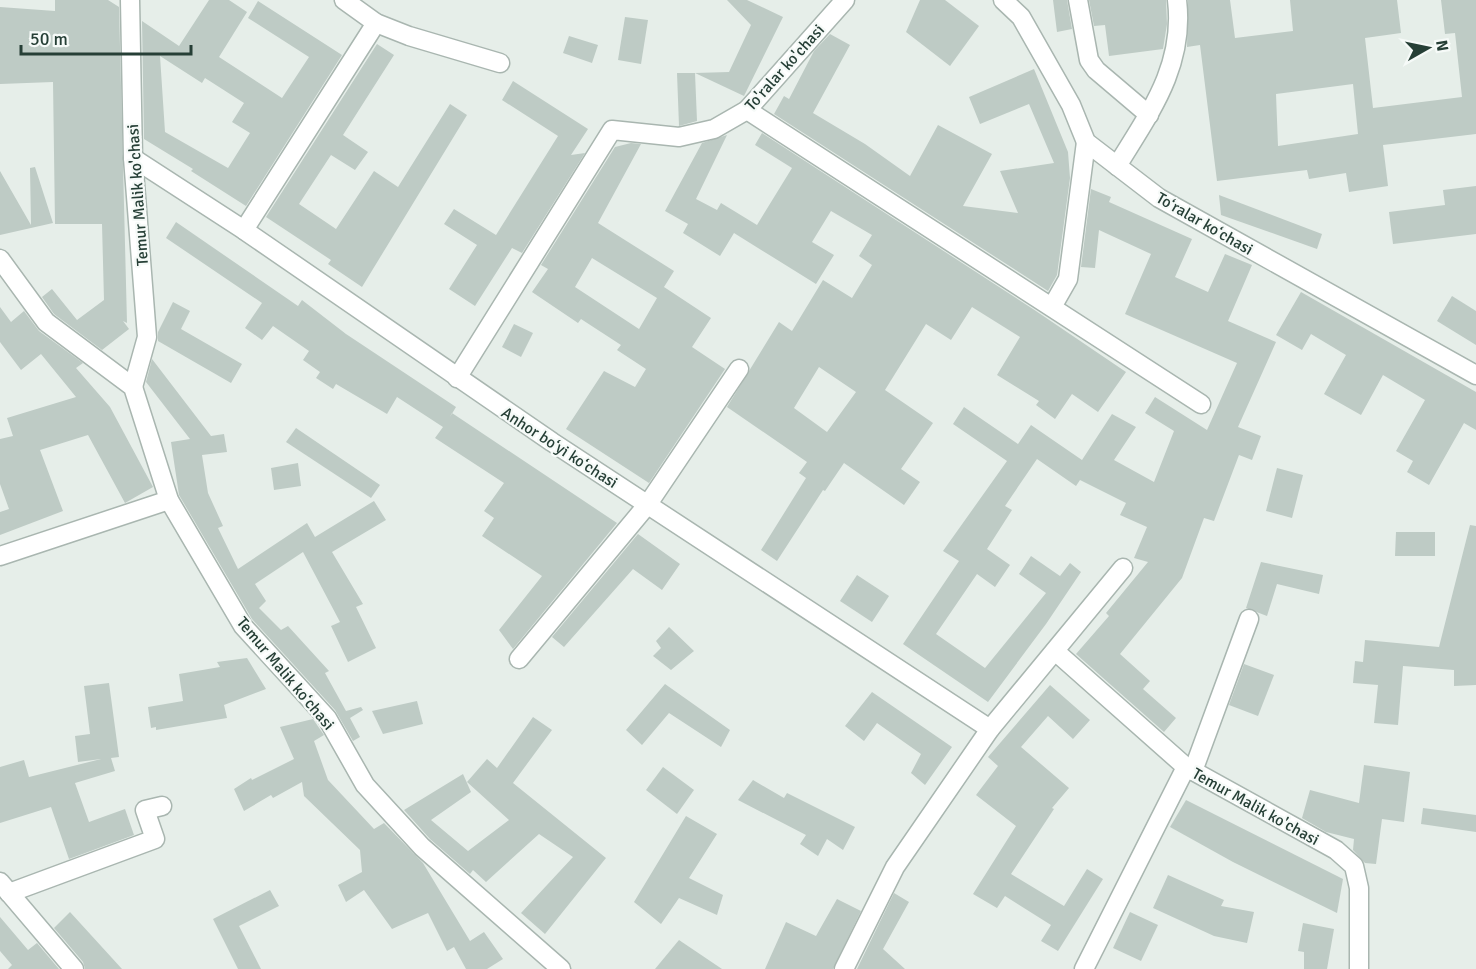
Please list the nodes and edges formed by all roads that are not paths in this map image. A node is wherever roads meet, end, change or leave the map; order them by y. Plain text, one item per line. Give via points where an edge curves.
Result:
1 (130, 0) edge
2 (344, 0) edge
3 (845, 0) edge
4 (1003, 0) edge
5 (1078, 0) edge
6 (1177, 0) edge
7 (376, 23) junction
8 (500, 63) dead end
9 (747, 110) junction
10 (1149, 115) junction
11 (1086, 142) junction
12 (133, 158) junction
13 (1117, 166) junction
14 (244, 230) junction
15 (0, 259) edge
16 (1052, 307) junction
17 (739, 369) dead end
18 (1476, 375) edge
19 (458, 378) junction
20 (133, 387) junction
21 (1201, 404) dead end
22 (169, 500) junction
23 (648, 504) junction
24 (0, 556) edge
25 (1123, 568) dead end
26 (1250, 618) dead end
27 (1055, 651) junction
28 (519, 659) dead end
29 (990, 729) junction
30 (1189, 769) junction
31 (162, 806) dead end
32 (5, 887) edge
33 (74, 969) edge
34 (561, 969) edge
35 (844, 969) edge
36 (1084, 969) edge
37 (1359, 969) edge

1 - 12 street, Temur Malik ko'chasi
2 - 7 street
3 - 9 street, To'ralar ko'chasi
4 - 11 street via 1021,16 1071,105
5 - 10 street via 1089,60
6 - 10 street via 1177,51
7 - 8 street
7 - 14 street
9 - 16 street
9 - 19 street, To'ralar ko'chasi via 714,129 679,137 612,130
10 - 13 street
11 - 13 street, Toʻralar koʻchasi
11 - 16 street via 1068,279
12 - 14 street, Anhor boʻyi koʻchasi
12 - 20 street, Temur Malik ko'chasi via 147,337
13 - 18 street, Toʻralar koʻchasi via 1159,198
14 - 19 street, Anhor boʻyi koʻchasi
15 - 20 street via 46,322
16 - 21 street
17 - 23 street
19 - 23 street, Anhor boʻyi koʻchasi
20 - 22 street, Temur Malik koʻchasi
22 - 24 street
22 - 34 street, Temur Malik koʻchasi via 243,626 327,718 366,785 422,847
23 - 28 street
23 - 29 street, Anhor boʻyi koʻchasi
25 - 27 street
26 - 30 street
27 - 29 street
27 - 30 street, Temur Malik ko'chasi
29 - 35 street via 895,867
30 - 36 street
30 - 37 street, Temur Malik ko'chasi via 1336,850 1354,866 1359,888
31 - 32 street via 145,810 155,839
32 - 33 street

